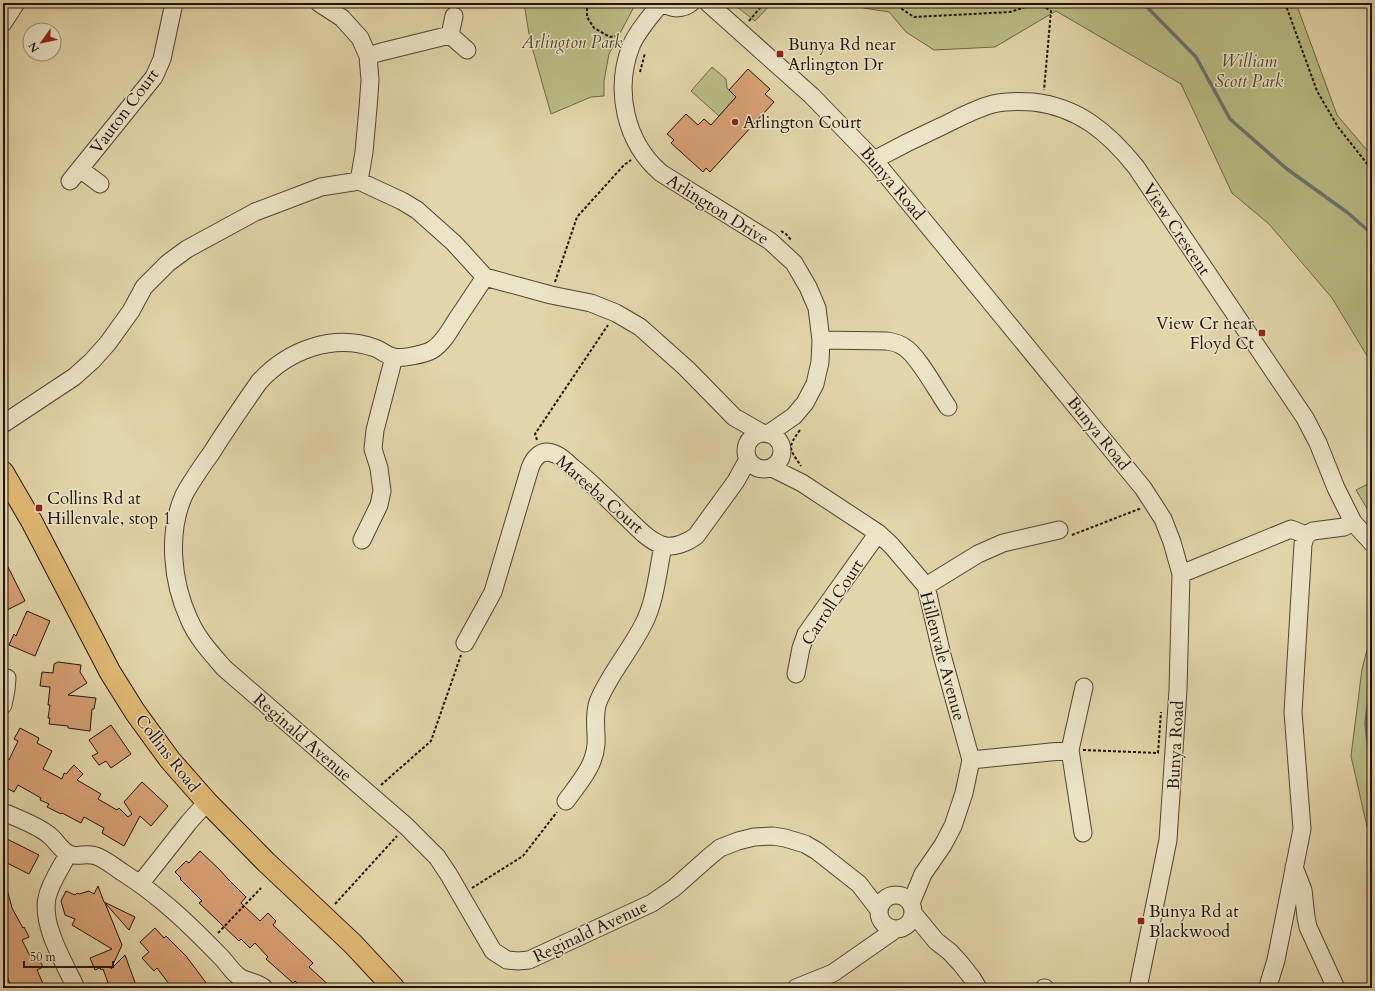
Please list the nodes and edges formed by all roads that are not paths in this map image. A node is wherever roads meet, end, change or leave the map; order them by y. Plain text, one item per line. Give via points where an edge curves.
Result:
1 (16, 3) edge
2 (174, 3) edge
3 (319, 3) edge
4 (660, 3) edge
5 (664, 3) edge
6 (691, 3) edge
7 (708, 3) edge
8 (454, 16) dead end
9 (3, 23) edge
10 (450, 35) junction
11 (467, 50) dead end
12 (368, 56) junction
13 (874, 160) junction
14 (359, 181) junction
15 (100, 184) dead end
16 (485, 277) junction
17 (821, 340) junction
18 (394, 357) junction
19 (948, 407) dead end
20 (734, 416) junction
21 (794, 416) junction
22 (3, 424) edge
23 (765, 434) junction
24 (765, 457) junction
25 (3, 472) edge
26 (1353, 522) junction
27 (1059, 530) road end
28 (878, 533) junction
29 (1306, 535) junction
30 (362, 540) dead end
31 (1372, 543) edge
32 (663, 546) junction
33 (1181, 574) junction
34 (926, 586) junction
35 (465, 643) road end
36 (796, 674) dead end
37 (7, 678) dead end
38 (1084, 687) dead end
39 (3, 705) edge
40 (1070, 750) junction
41 (971, 760) junction
42 (566, 801) road end
43 (207, 802) junction
44 (3, 812) edge
45 (1083, 833) dead end
46 (68, 854) junction
47 (1294, 867) junction
48 (140, 884) junction
49 (896, 912) junction
50 (821, 984) edge
51 (76, 988) edge
52 (264, 988) edge
53 (394, 988) edge
54 (796, 988) edge
55 (978, 988) edge
56 (1138, 988) edge
57 (1270, 988) edge
58 (1336, 988) edge

1 - 9 street
2 - 15 street, Vauton Court via 162,59 154,77 75,175
3 - 12 street via 342,18 360,38
4 - 17 street, Arlington Drive via 632,45 624,74 623,90 627,119 633,135 650,163 661,173 770,240 794,264 817,308
5 - 6 street via 681,8
7 - 13 street, Bunya Road via 812,96
8 - 10 street
10 - 11 street
10 - 12 street
12 - 14 street via 369,101
13 - 26 street, View Crescent via 979,109 1005,102 1041,103 1060,108 1076,114 1094,126 1121,148 1136,166 1305,418
13 - 33 street, Bunya Road via 1143,488 1163,519
14 - 16 street via 417,210 454,243
14 - 22 street via 321,187 255,212 187,249 168,263 144,287 131,311 92,361
16 - 18 street via 446,336 433,350
16 - 20 street via 591,303 616,313 640,327 681,363
17 - 19 street via 887,341 905,347 915,357
17 - 21 street, Arlington Drive via 815,384 805,403
18 - 30 street via 375,430 373,449 382,491 379,505
18 - 49 street, Reginald Avenue via 374,348 335,343 293,355 269,370 259,382 191,482 180,508 174,541 175,573 189,619 224,668 406,826 437,857 493,951 507,960 529,960 652,903 674,888 720,848 754,837 773,836 805,844 826,857
20 - 23 street
20 - 24 street
21 - 23 street, Arlington Drive
21 - 24 street, Arlington Drive
23 - 24 street, Arlington Drive via 753,437
23 - 24 street, Hillenvale Avenue via 774,436 779,441
24 - 28 street, Hillenvale Avenue
24 - 32 street via 736,481 696,536 688,542
25 - 43 main road, Collins Road via 118,684 170,760
26 - 29 street via 1344,527 1313,531
26 - 31 street, View Crescent
27 - 34 street via 1003,543 978,554
28 - 34 street, Hillenvale Avenue
28 - 36 street, Carroll Court via 806,634
29 - 33 street via 1291,530
29 - 47 street via 1303,544 1293,712 1302,830
32 - 35 street, Mareeba Court via 642,532 560,456 555,453 540,453 530,468 493,592
32 - 42 street via 651,606 644,624 602,693 597,706 595,755 589,769
33 - 56 street, Bunya Road via 1178,690 1169,833
34 - 41 street, Hillenvale Avenue
37 - 39 street
38 - 40 street
40 - 41 street
40 - 45 street
41 - 49 street, Hillenvale Avenue via 953,826 943,845
43 - 48 street
43 - 53 main road, Collins Road via 353,944
44 - 46 street via 44,831
46 - 48 street via 94,855
46 - 51 street via 50,889 46,912 51,932
47 - 57 street
47 - 58 street via 1303,890 1308,927
48 - 52 street via 160,898 238,976
49 - 50 street, Hillenvale Avenue via 863,952
49 - 55 street, Reginald Avenue via 950,952
50 - 54 street, Hillenvale Avenue

